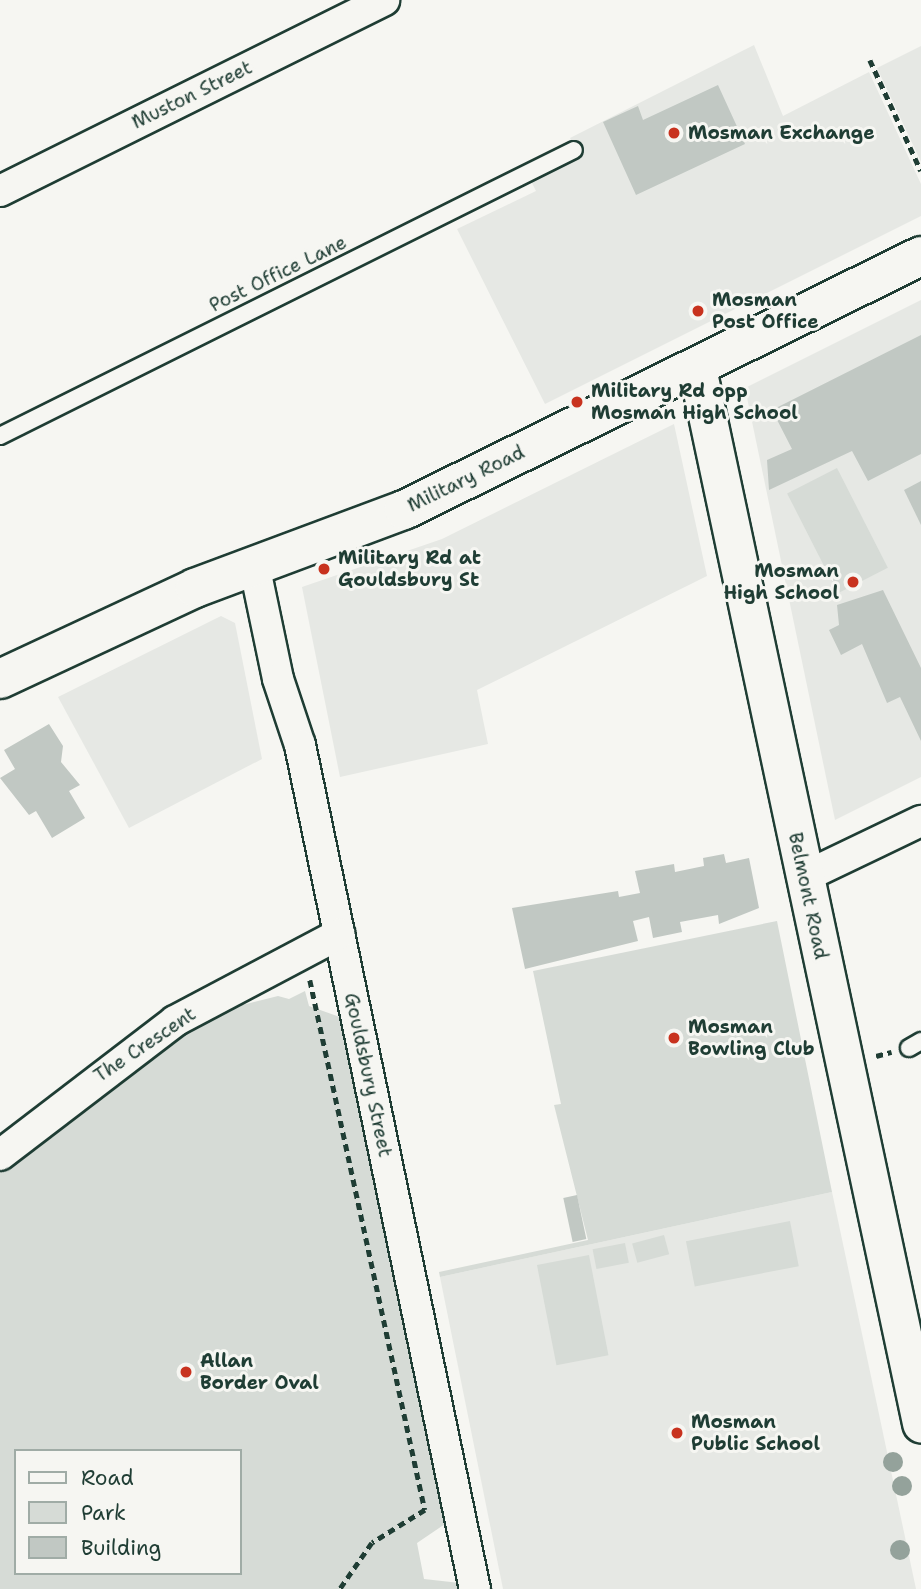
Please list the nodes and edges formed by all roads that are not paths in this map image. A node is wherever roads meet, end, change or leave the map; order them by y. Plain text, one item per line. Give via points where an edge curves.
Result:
1 (384, 0) edge
2 (574, 150) dead end
3 (0, 191) edge
4 (921, 256) edge
5 (696, 368) junction
6 (0, 436) edge
7 (254, 564) junction
8 (4, 670) edge
9 (921, 821) edge
10 (804, 877) junction
11 (339, 934) junction
12 (0, 1155) edge
13 (921, 1423) edge
14 (475, 1589) edge

1 - 3 street, Muston Street
2 - 6 lane, Post Office Lane
4 - 5 main road, Military Road
5 - 7 main road, Military Road via 404,510
5 - 10 street, Belmont Road
7 - 8 main road, Military Road
7 - 11 street, Gouldsbury Street via 278,680 300,745
9 - 10 street
10 - 13 street, Belmont Road
11 - 12 street, The Crescent via 175,1021
11 - 14 street, Gouldsbury Street

